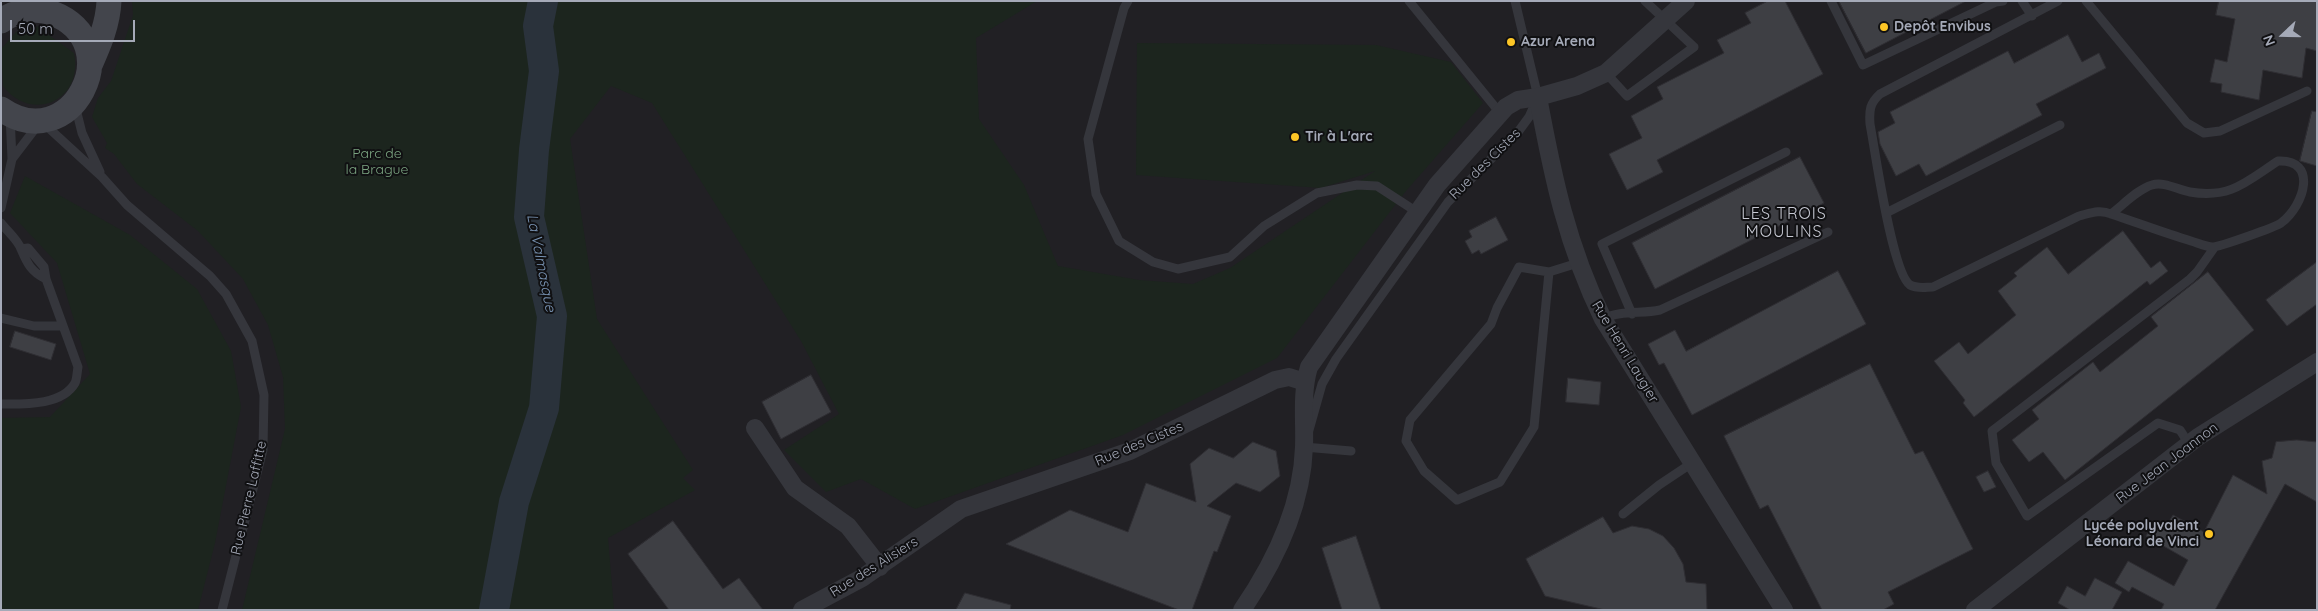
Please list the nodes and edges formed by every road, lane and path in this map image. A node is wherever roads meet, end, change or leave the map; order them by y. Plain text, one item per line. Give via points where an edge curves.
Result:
1 (109, 1) edge
2 (1128, 1) edge
3 (1409, 1) edge
4 (1515, 1) edge
5 (1644, 1) edge
6 (1686, 1) edge
7 (1831, 1) edge
8 (2003, 1) edge
9 (2022, 1) edge
10 (2058, 1) edge
11 (2086, 1) edge
12 (35, 6) edge
13 (2032, 16) junction
14 (1664, 20) junction
15 (1, 21) edge
16 (90, 65) junction
17 (1606, 73) junction
18 (2307, 91) dead end
19 (1538, 98) junction
20 (75, 104) junction
21 (6, 112) edge
22 (1500, 113) junction
23 (41, 121) junction
24 (2060, 125) dead end
25 (1786, 152) dead end
26 (12, 159) junction
27 (102, 177) junction
28 (1, 208) edge
29 (1417, 212) junction
30 (1886, 213) junction
31 (2111, 214) junction
32 (1, 223) edge
33 (1828, 232) dead end
34 (2214, 248) junction
35 (1578, 263) junction
36 (1549, 272) junction
37 (1632, 314) junction
38 (1, 318) edge
39 (1604, 319) junction
40 (63, 326) junction
41 (2317, 362) edge
42 (1304, 382) junction
43 (1, 404) edge
44 (755, 428) dead end
45 (2188, 444) junction
46 (1304, 448) junction
47 (1351, 451) dead end
48 (1692, 463) junction
49 (1623, 514) dead end
50 (944, 520) joint
51 (880, 567) junction
52 (222, 610) edge
53 (802, 610) edge
54 (1242, 610) edge
55 (1784, 610) edge
56 (1975, 610) edge

1 - 16 main road via 100,43
2 - 29 lane via 1088,139 1096,194 1118,241 1154,262 1178,269 1230,257 1264,226 1317,193 1357,185 1377,186
3 - 22 lane
4 - 19 lane
5 - 14 lane
6 - 14 street
7 - 8 lane via 1863,65
9 - 13 lane
10 - 13 lane
11 - 18 lane via 2187,123 2204,134 2220,131
12 - 15 main road
12 - 16 main road via 73,26 85,44
13 - 30 lane via 1872,101 1870,124
14 - 17 street
14 - 17 lane via 1694,47 1627,96
16 - 20 main road via 83,92
17 - 19 street
19 - 22 street, Rue des Cistes via 1518,100
19 - 35 street, Rue Henri Laugier via 1549,156
19 - 46 lane, Rue des Cistes via 1518,132 1448,202 1336,359 1322,384
20 - 23 main road via 53,118
20 - 27 lane, Rue Pierre Laffitte via 86,142
21 - 23 main road via 25,120
21 - 26 lane
22 - 29 street, Rue des Cistes via 1436,185
23 - 26 lane
23 - 27 lane, Rue Pierre Laffitte
24 - 30 lane
25 - 37 lane via 1602,244
26 - 28 lane
27 - 52 lane, Rue Pierre Laffitte via 127,205 210,276 226,294 252,341 264,395 263,450
29 - 42 street, Rue des Cistes via 1318,352
30 - 31 lane via 1901,275 1910,285 1920,288 1933,287 2079,216 2104,210
31 - 34 lane
31 - 34 lane via 2152,185 2160,184 2192,193 2232,190 2240,188 2278,161 2286,161 2308,173 2309,180 2301,199 2280,224
32 - 40 lane via 21,249 28,248 44,267
33 - 37 lane via 1660,310
34 - 45 lane via 2190,279 1992,431 1996,463 2026,516 2158,423 2180,430
35 - 36 lane
35 - 39 street, Rue Henri Laugier
36 - 36 lane via 1534,428 1500,482 1457,500 1424,471 1406,441 1410,420 1491,324 1519,267
37 - 39 lane via 1612,314
38 - 40 lane via 34,326
39 - 48 street, Rue Henri Laugier
40 - 43 lane via 78,367 76,382 52,399
41 - 45 street, Rue Jean Joannon
42 - 46 street, Rue des Cistes
42 - 50 street, Rue des Cistes via 1289,377 1275,380 1130,451 961,509
44 - 51 street via 794,488 848,526
45 - 56 street, Rue Jean Joannon
46 - 47 lane
46 - 54 street, Rue des Cistes via 1290,522 1259,585
48 - 49 lane
48 - 55 street, Rue Henri Laugier
50 - 51 street, Rue des Alisiers
51 - 53 street, Rue des Alisiers

